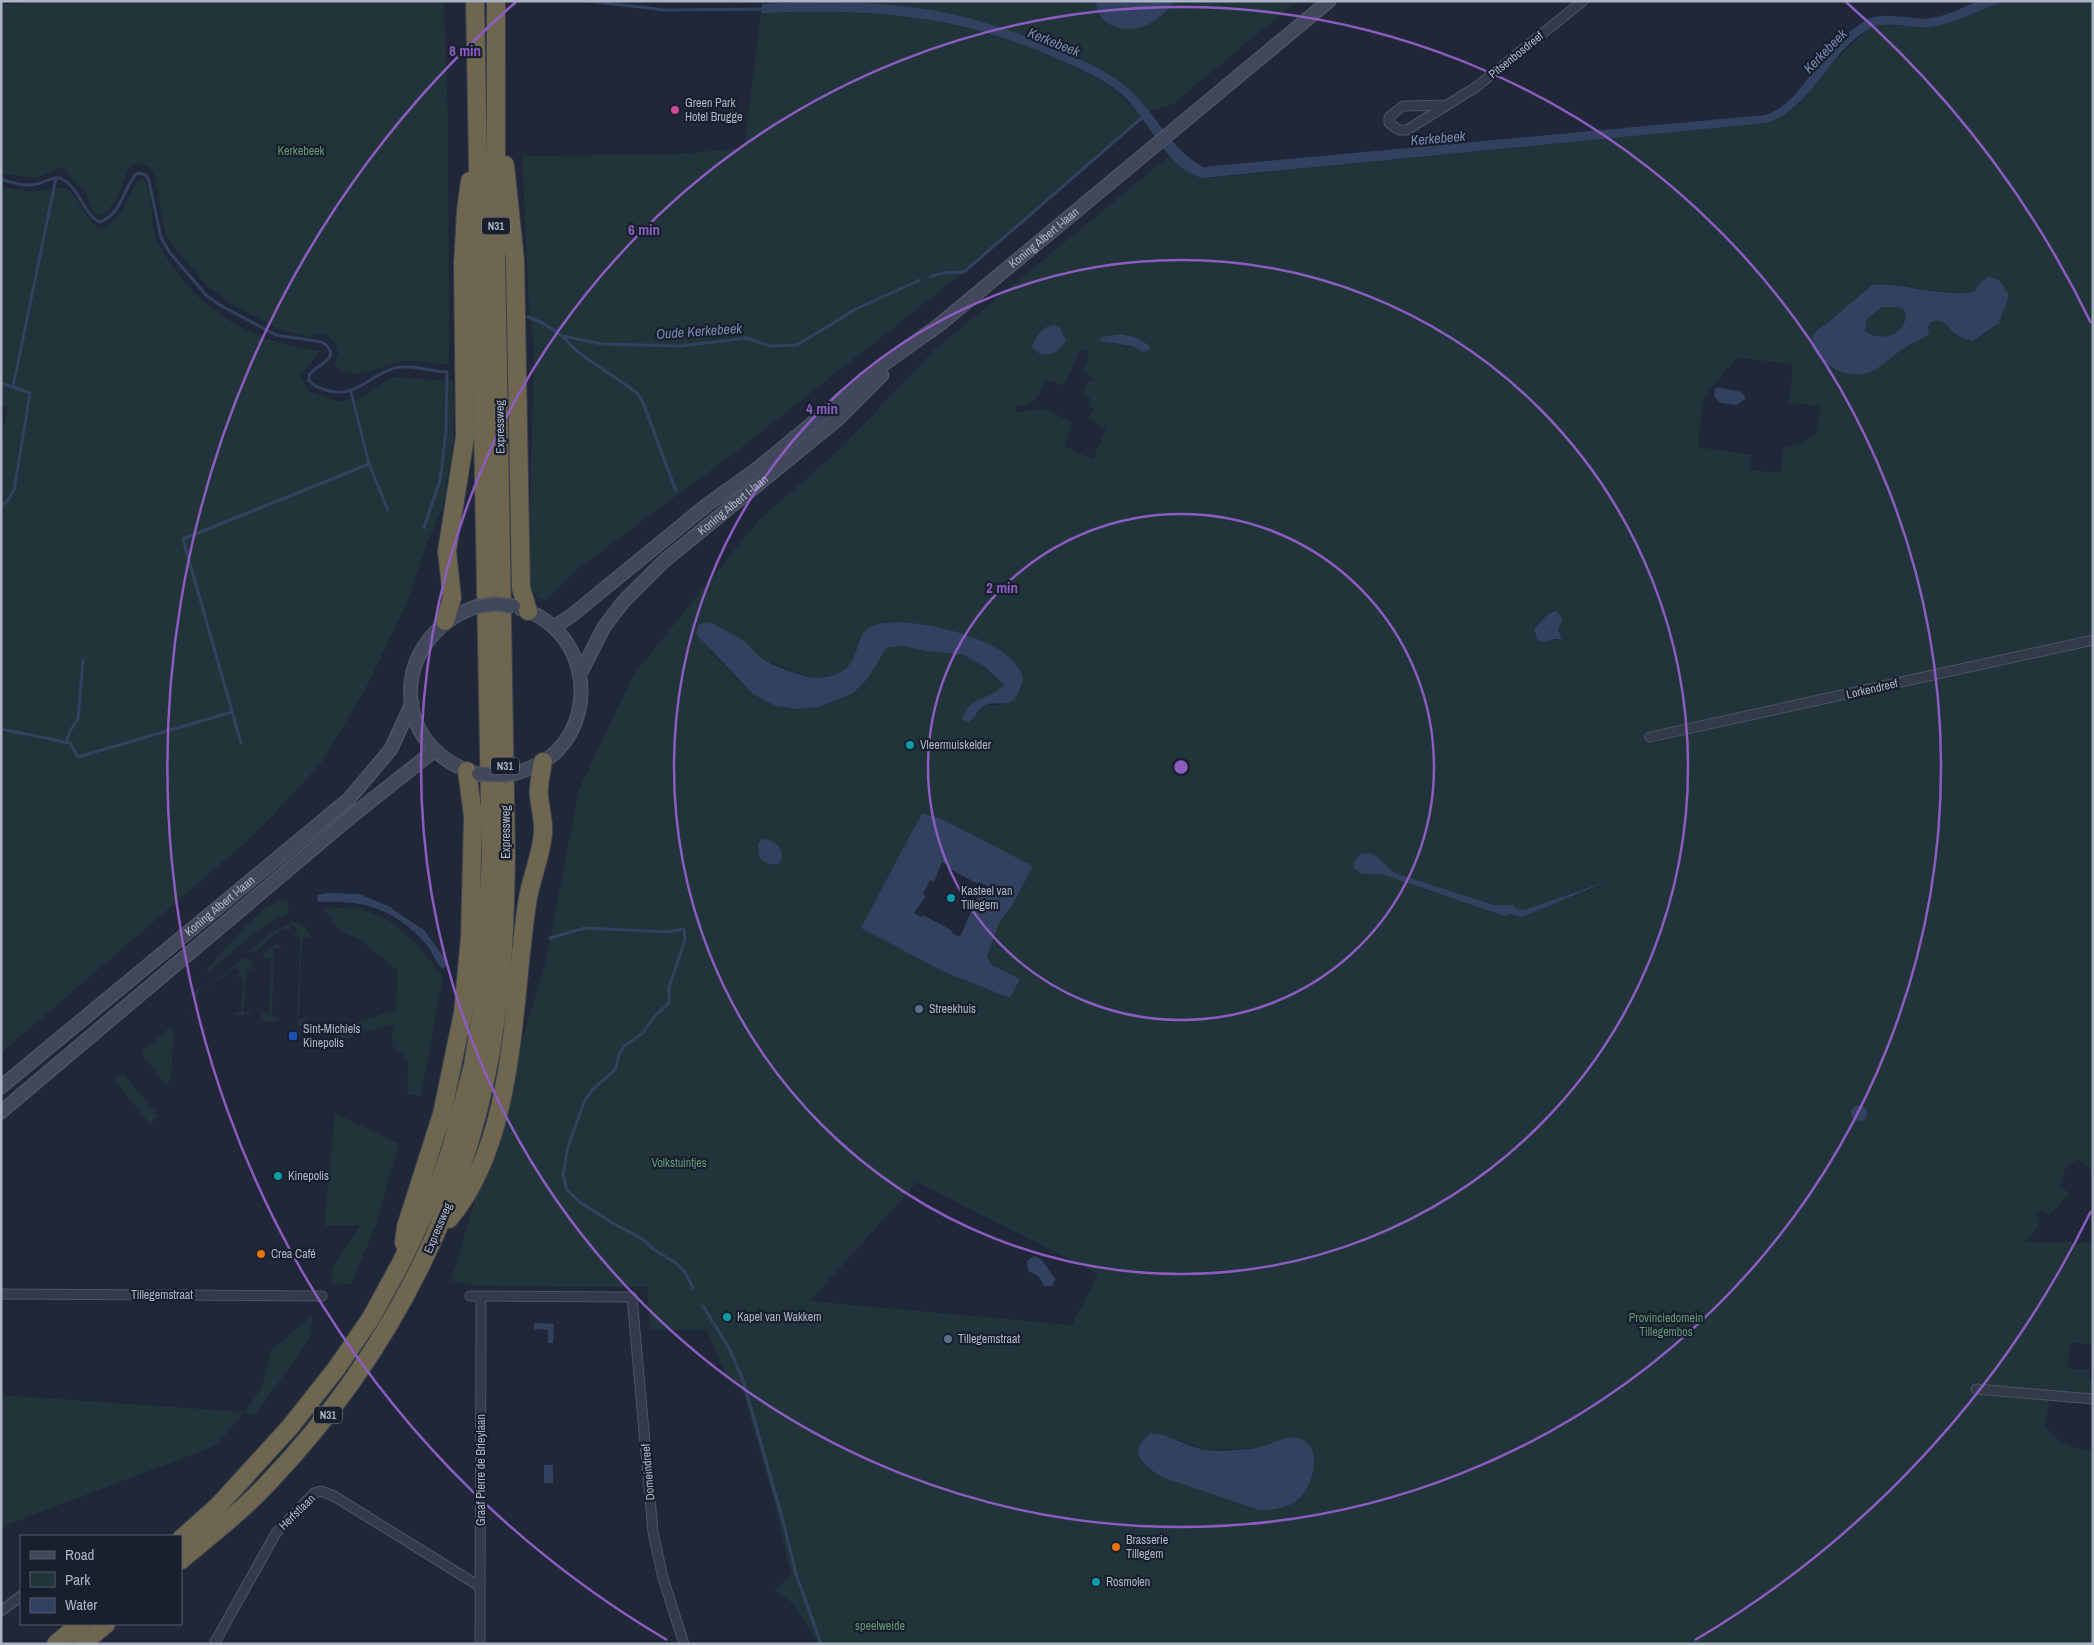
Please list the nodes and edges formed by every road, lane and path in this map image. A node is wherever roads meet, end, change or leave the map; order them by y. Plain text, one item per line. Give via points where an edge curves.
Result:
1 (475, 1) edge
2 (496, 1) edge
3 (1329, 1) edge
4 (1583, 1) edge
5 (1447, 105) junction
6 (497, 112) junction
7 (477, 136) junction
8 (904, 352) junction
9 (521, 609) junction
10 (445, 621) junction
11 (554, 626) junction
12 (2093, 640) edge
13 (580, 674) junction
14 (412, 703) junction
15 (1650, 737) dead end
16 (436, 750) junction
17 (543, 762) junction
18 (472, 772) junction
19 (1, 1087) edge
20 (1, 1112) edge
21 (438, 1231) junction
22 (401, 1263) junction
23 (1, 1294) edge
24 (322, 1296) dead end
25 (470, 1296) dead end
26 (481, 1296) junction
27 (1976, 1389) dead end
28 (2093, 1399) edge
29 (182, 1538) edge
30 (182, 1559) edge
31 (479, 1586) junction
32 (20, 1597) edge
33 (1, 1611) edge
34 (104, 1625) edge
35 (83, 1634) edge
36 (48, 1644) edge
37 (56, 1644) edge
38 (214, 1644) edge
39 (480, 1644) edge
40 (684, 1644) edge

1 - 7 highway, Expressweg / N31
2 - 6 highway, Expressweg / N31
3 - 8 main road, Koning Albert I-laan
4 - 5 street, Pitsenbosdreef via 1476,88
5 - 5 street, Pitsenbosdreef via 1407,130 1399,130 1389,123 1389,117 1403,106
6 - 9 highway, N31 via 515,260
6 - 21 highway, Expressweg / N31 via 496,255 506,846 504,936 487,1072 472,1131
7 - 10 highway, N31 via 466,210 463,264 466,437 447,551 452,598
7 - 22 highway, Expressweg / N31 via 491,859 481,1015 473,1065 451,1149
8 - 11 main road, Koning Albert I-laan via 884,364 757,469
8 - 13 main road, Koning Albert I-laan via 838,419 663,562 624,601 604,627
9 - 10 main road, Koning Albert I-laan, bridge via 494,604 475,607
9 - 11 main road, Koning Albert I-laan
10 - 14 main road, Koning Albert I-laan via 426,642 414,666
11 - 13 main road, Koning Albert I-laan via 575,656
12 - 15 street, Lorkendreef
13 - 17 main road, Koning Albert I-laan via 580,707 575,724 567,738
14 - 16 main road, Koning Albert I-laan via 420,729
14 - 19 main road, Koning Albert I-laan via 391,749 349,799
16 - 18 main road, Koning Albert I-laan via 445,759
16 - 20 main road, Koning Albert I-laan via 353,814
17 - 18 main road, Koning Albert I-laan, bridge via 517,773 498,776
17 - 21 highway, N31 via 539,794 543,834 527,903 514,1021 496,1116 472,1188
18 - 22 highway, N31 via 470,937 463,1013 447,1096 406,1227
21 - 30 highway, Expressweg / N31 via 396,1317 336,1406 268,1483
22 - 29 highway, Expressweg / N31 via 371,1318 312,1402 255,1468
23 - 24 street, Tillegemstraat
25 - 26 street
26 - 31 street, Graaf Pierre de Brieylaan
26 - 40 street, Domeindreef via 632,1297 653,1532 663,1578
27 - 28 street
31 - 38 street, Herfstlaan via 321,1491 314,1493 276,1533
31 - 39 street, Graaf Pierre de Brieylaan
32 - 33 street
34 - 35 highway
35 - 36 main road
35 - 37 highway

